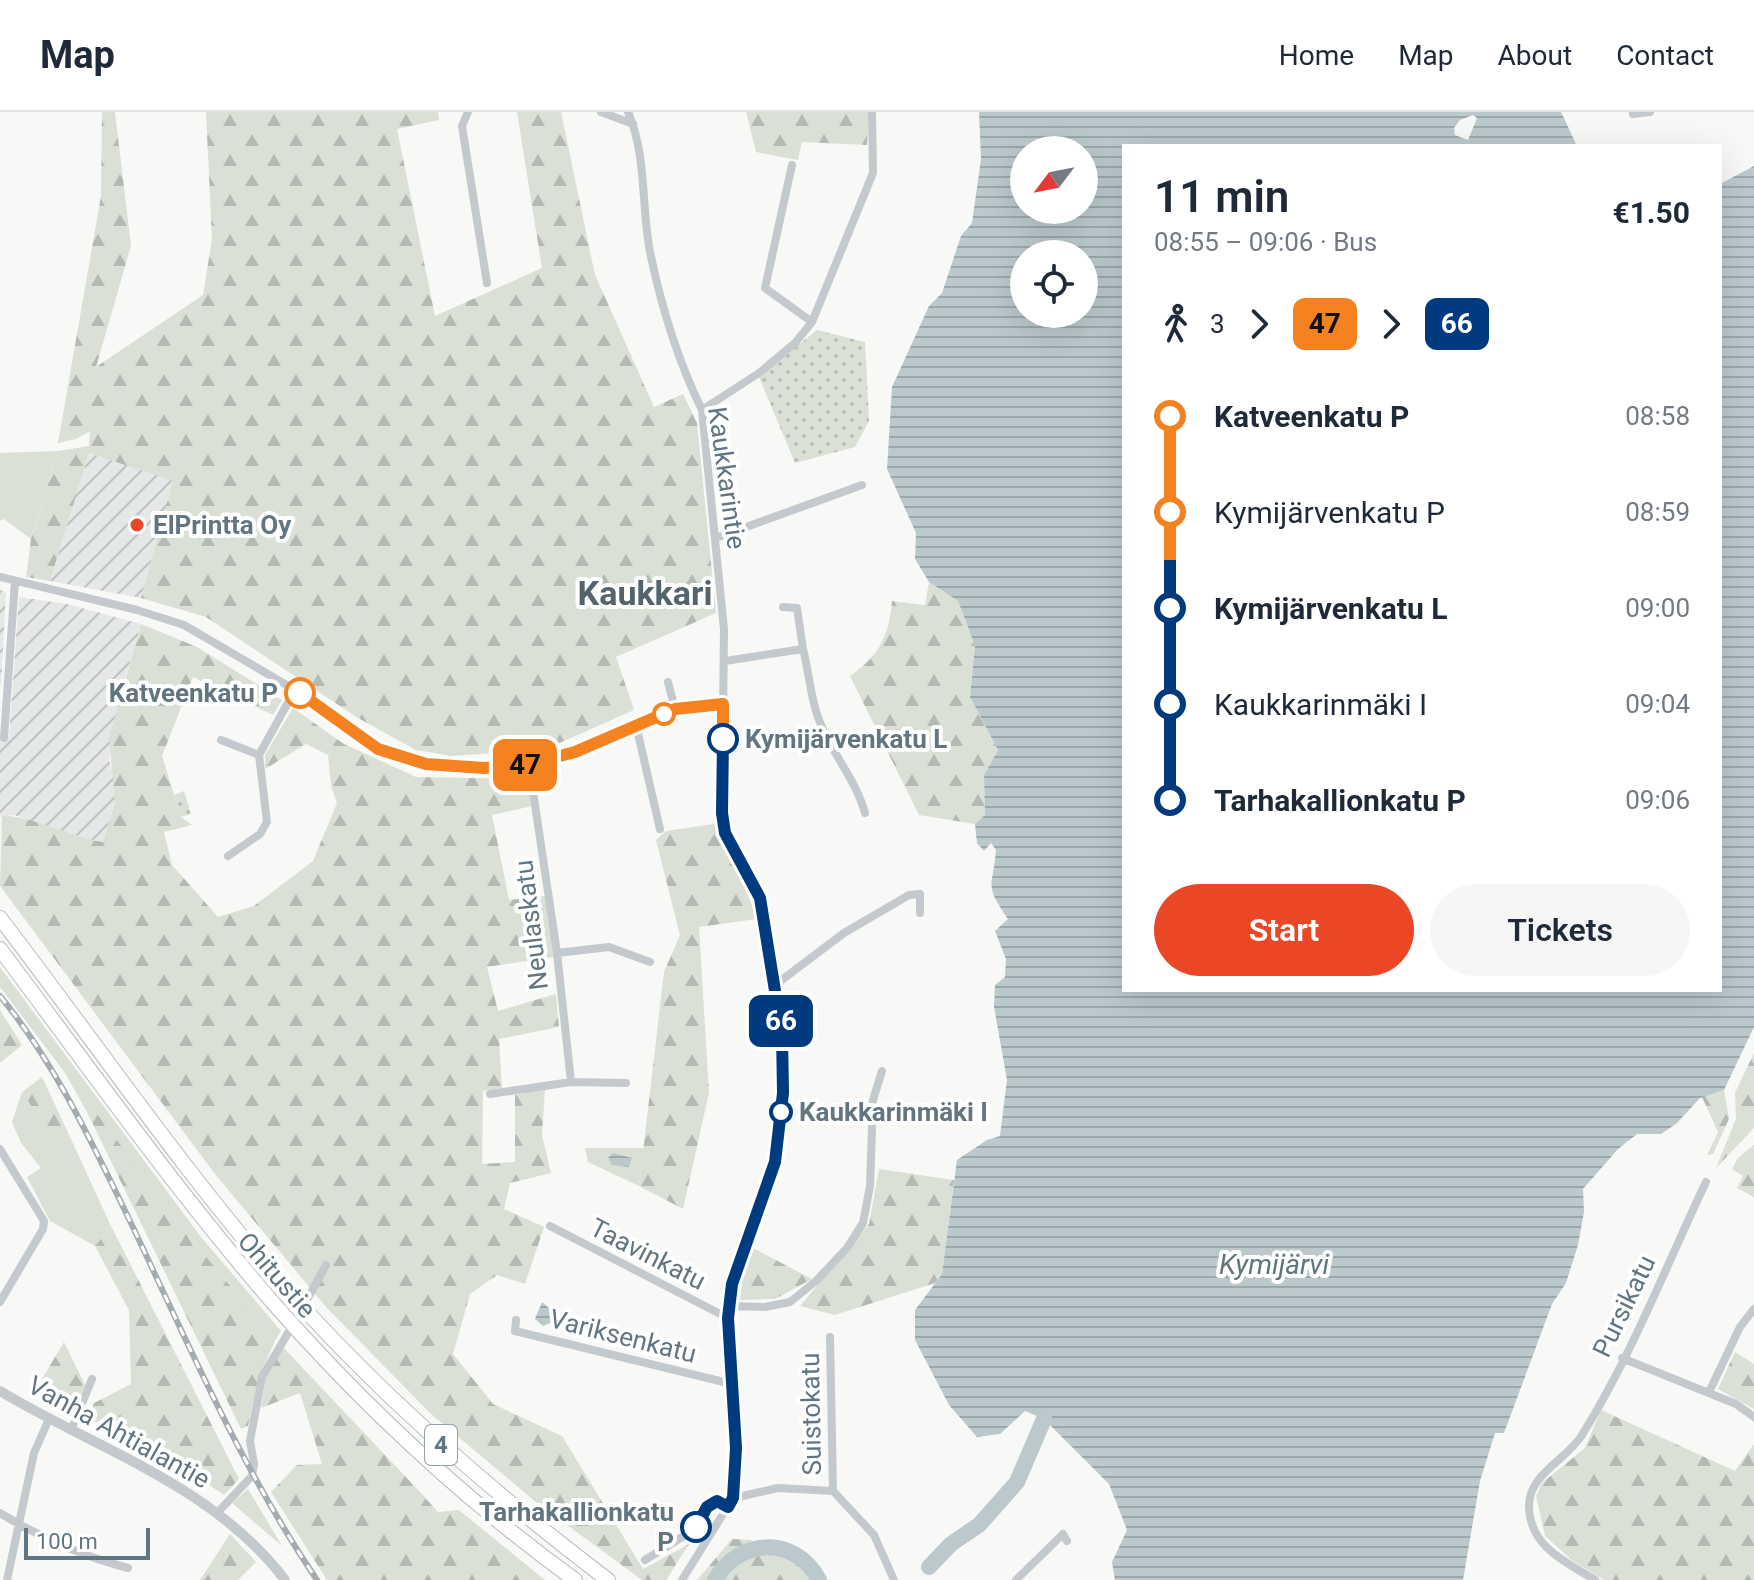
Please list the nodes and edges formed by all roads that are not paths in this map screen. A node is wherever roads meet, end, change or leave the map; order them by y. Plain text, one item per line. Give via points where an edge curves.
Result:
1 (468, 112) edge
2 (601, 112) edge
3 (628, 112) edge
4 (638, 112) edge
5 (872, 112) edge
6 (1650, 112) edge
7 (1633, 114) dead end
8 (633, 124) junction
9 (792, 165) dead end
10 (487, 283) dead end
11 (812, 322) junction
12 (702, 410) junction
13 (862, 485) dead end
14 (716, 538) junction
15 (0, 577) edge
16 (15, 581) junction
17 (783, 607) dead end
18 (803, 649) junction
19 (725, 661) junction
20 (668, 682) dead end
21 (295, 690) junction
22 (723, 704) junction
23 (675, 709) junction
24 (636, 725) junction
25 (4, 738) dead end
26 (221, 740) dead end
27 (259, 755) junction
28 (529, 764) junction
29 (865, 813) dead end
30 (660, 829) dead end
31 (228, 856) dead end
32 (920, 913) dead end
33 (0, 918) edge
34 (0, 949) edge
35 (557, 953) junction
36 (650, 962) dead end
37 (775, 985) junction
38 (882, 1071) dead end
39 (571, 1082) junction
40 (626, 1083) dead end
41 (490, 1094) dead end
42 (0, 1149) edge
43 (1706, 1182) dead end
44 (550, 1226) dead end
45 (326, 1265) dead end
46 (308, 1298) dead end
47 (0, 1302) edge
48 (729, 1306) junction
49 (1754, 1309) edge
50 (728, 1318) junction
51 (516, 1320) dead end
52 (288, 1333) dead end
53 (830, 1337) dead end
54 (1622, 1358) junction
55 (92, 1379) dead end
56 (732, 1384) junction
57 (0, 1391) edge
58 (1709, 1392) junction
59 (1754, 1417) edge
60 (49, 1419) junction
61 (71, 1430) junction
62 (833, 1491) junction
63 (733, 1498) junction
64 (728, 1507) junction
65 (218, 1512) junction
66 (0, 1513) edge
67 (19, 1525) junction
68 (1067, 1541) dead end
69 (645, 1560) dead end
70 (128, 1568) dead end
71 (7, 1580) edge
72 (285, 1580) edge
73 (575, 1580) edge
74 (608, 1580) edge
75 (682, 1580) edge
76 (894, 1580) edge
77 (1016, 1580) edge
78 (1595, 1580) edge

1 - 10 street via 462,126
2 - 8 street
3 - 8 street, Kaukkarintie
4 - 8 street
5 - 11 street via 873,173
6 - 7 street
8 - 12 street, Kaukkarintie via 650,252 686,377
9 - 11 street via 765,288
11 - 12 street via 759,373
12 - 14 street, Kaukkarintie
13 - 14 street
14 - 19 street, Kaukkarintie
15 - 16 street
16 - 21 street via 184,625
16 - 25 street
17 - 18 street via 797,608
18 - 19 street
18 - 29 street via 816,715 857,786
19 - 22 street, Kaukkarintie
20 - 23 street
21 - 27 street
21 - 28 street via 378,749 410,760 484,768
22 - 23 street
22 - 37 street, Kaukkarintie via 725,833 760,898
23 - 24 street
24 - 28 street via 575,752
24 - 30 street
26 - 27 street
27 - 31 street via 267,822 260,834
28 - 35 street, Neulaskatu
32 - 37 street via 920,894 909,895 844,933
33 - 74 highway, Ohitustie / 4 via 155,1125 290,1293 474,1475
34 - 73 highway, Ohitustie / 4 via 142,1140 275,1306 385,1419
35 - 36 street via 609,947
35 - 39 street, Neulaskatu
37 - 48 street, Kaukkarintie via 783,1093 775,1162 737,1262
38 - 48 street via 873,1100 863,1223 847,1248 790,1302
39 - 40 street
39 - 41 street
42 - 47 street via 44,1221
43 - 54 street, Pursikatu
44 - 50 street, Taavinkatu
45 - 46 street
48 - 50 street, Kaukkarintie
49 - 58 street
50 - 56 street, Kaukkarintie
51 - 56 street, Variksenkatu via 515,1331
52 - 65 street via 262,1377 250,1441 252,1476
53 - 62 street, Suistokatu
54 - 58 street
54 - 78 street, Pursikatu via 1575,1445 1537,1481 1529,1506 1539,1541
55 - 61 street
56 - 63 street, Kaukkarintie
57 - 60 street, Vanha Ahtialantie
58 - 59 street
60 - 61 street, Vanha Ahtialantie
60 - 67 street via 34,1453
61 - 65 street, Vanha Ahtialantie
62 - 63 street via 778,1488
62 - 76 street via 874,1535
63 - 64 street, Kaukkarintie
64 - 69 street via 713,1502 692,1531
64 - 75 street, Kaukkarintie
65 - 72 street, Vanha Ahtialantie
66 - 67 street
67 - 70 street via 93,1559
67 - 71 street
68 - 77 street via 1063,1534

